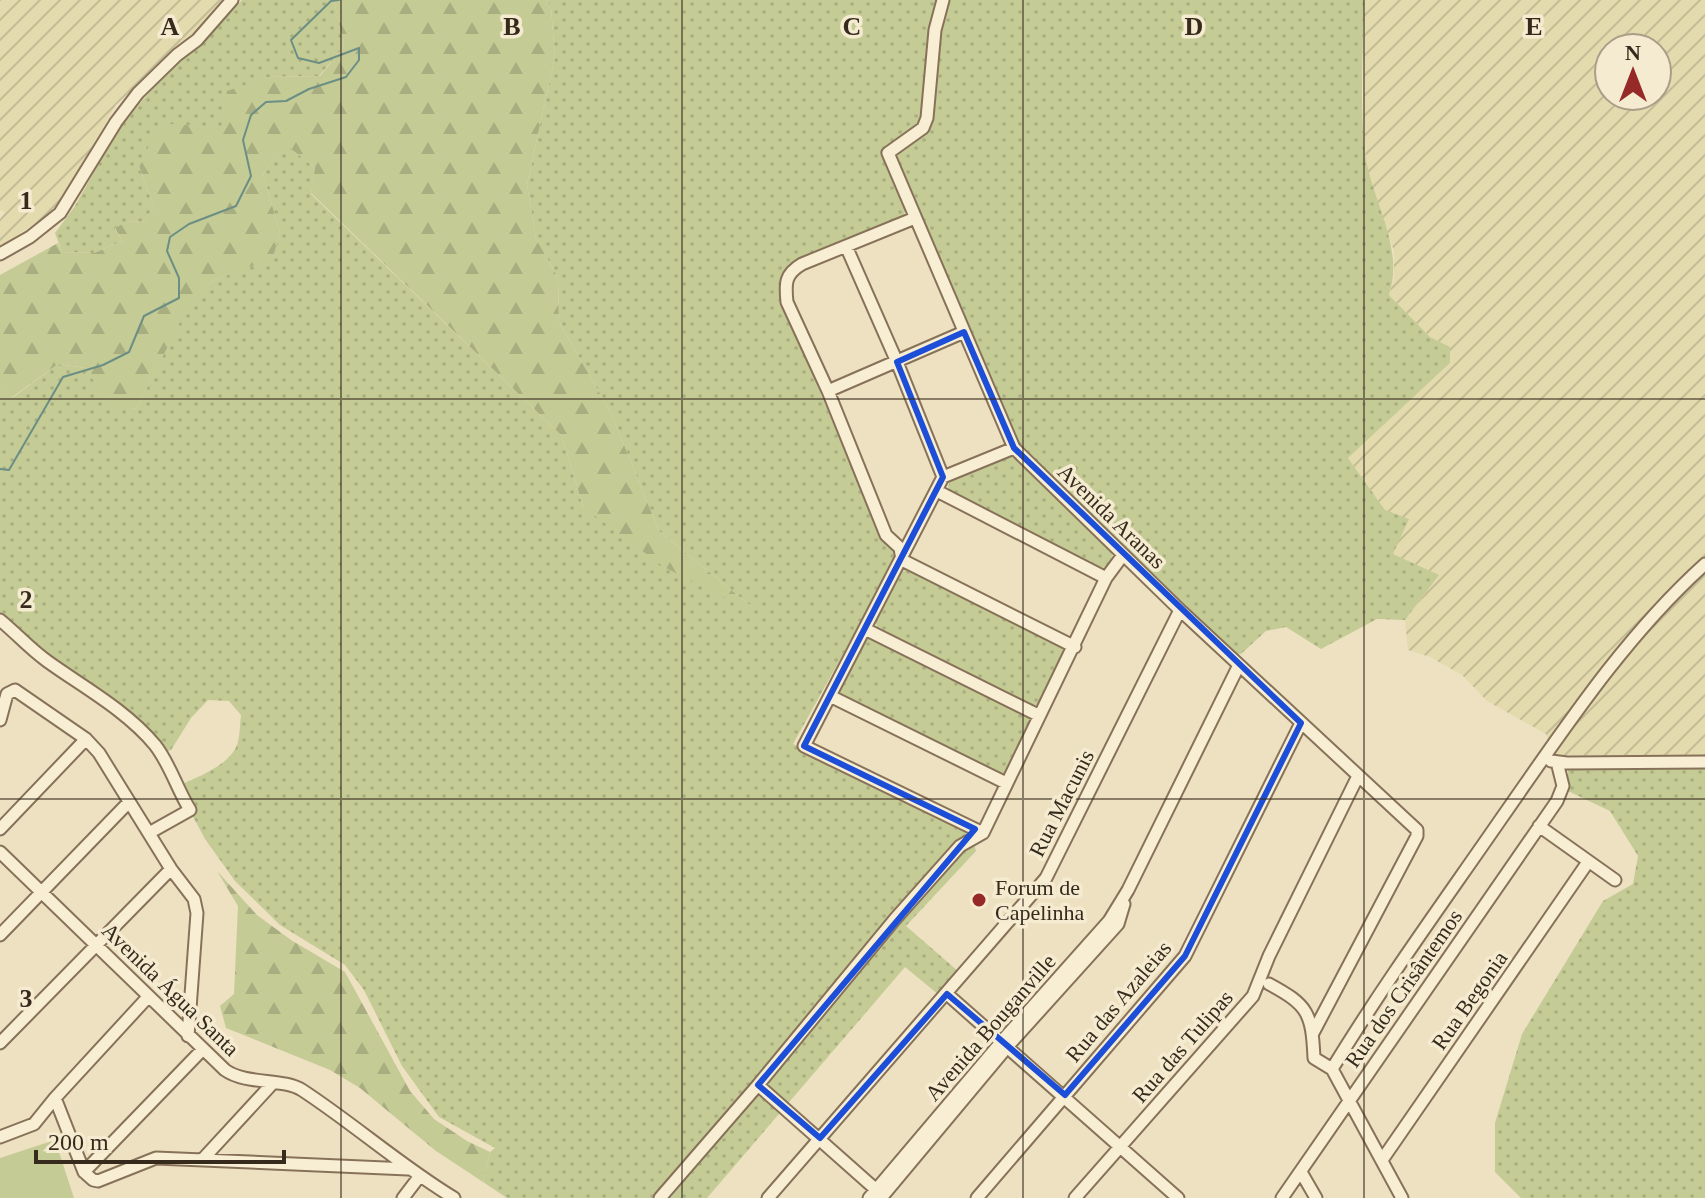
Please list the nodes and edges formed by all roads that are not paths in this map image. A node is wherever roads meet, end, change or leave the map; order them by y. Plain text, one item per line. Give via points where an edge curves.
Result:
1 (232, 0) edge
2 (943, 0) edge
3 (915, 218) junction
4 (846, 246) junction
5 (0, 254) edge
6 (964, 332) junction
7 (897, 362) junction
8 (828, 391) junction
9 (1014, 448) junction
10 (943, 477) junction
11 (937, 491) junction
12 (1123, 555) junction
13 (902, 560) junction
14 (1705, 564) edge
15 (1106, 578) junction
16 (1180, 610) junction
17 (0, 620) edge
18 (865, 629) junction
19 (1075, 647) junction
20 (1239, 665) junction
21 (830, 696) junction
22 (1038, 715) junction
23 (0, 720) edge
24 (1301, 723) junction
25 (86, 739) junction
26 (1542, 758) junction
27 (1557, 762) junction
28 (1705, 762) edge
29 (1358, 776) junction
30 (1006, 783) junction
31 (129, 802) junction
32 (1539, 826) junction
33 (0, 829) edge
34 (149, 833) junction
35 (983, 833) junction
36 (0, 852) edge
37 (1588, 862) junction
38 (171, 869) junction
39 (1615, 880) dead end
40 (41, 892) junction
41 (0, 935) edge
42 (96, 945) junction
43 (1269, 984) dead end
44 (947, 994) junction
45 (148, 997) junction
46 (1313, 1033) junction
47 (188, 1036) junction
48 (0, 1043) edge
49 (1005, 1044) junction
50 (203, 1049) junction
51 (1332, 1069) junction
52 (272, 1084) junction
53 (758, 1085) junction
54 (1065, 1095) junction
55 (55, 1098) junction
56 (1349, 1101) junction
57 (0, 1137) edge
58 (820, 1138) junction
59 (1121, 1146) junction
60 (202, 1160) junction
61 (1382, 1160) junction
62 (408, 1169) junction
63 (84, 1172) junction
64 (1301, 1172) junction
65 (419, 1177) junction
66 (879, 1196) edge
67 (1176, 1197) edge
68 (403, 1198) edge
69 (454, 1198) edge
70 (660, 1198) edge
71 (768, 1198) edge
72 (977, 1198) edge
73 (1075, 1198) edge
74 (1282, 1198) edge
75 (1316, 1198) edge
76 (1402, 1198) edge

1 - 5 street via 138,93 60,213
2 - 3 street, Avenida Aranas via 923,128 888,153
3 - 4 street
3 - 6 street, Avenida Aranas
4 - 7 street
4 - 8 street via 791,271 785,287
6 - 7 street
6 - 9 street, Avenida Aranas
7 - 8 street
7 - 10 street
8 - 13 street via 886,535 900,548
9 - 10 street
9 - 12 street, Avenida Aranas
10 - 11 street
11 - 13 street
11 - 15 street
12 - 15 street
12 - 16 street, Avenida Aranas
13 - 18 street
13 - 19 street
14 - 26 street via 1586,696
15 - 19 street
16 - 20 street, Avenida Aranas
16 - 44 street, Rua Macunis via 1046,878
17 - 34 street via 44,659 105,701 166,760 190,810
18 - 21 street
18 - 22 street
19 - 22 street
20 - 24 street, Avenida Aranas
20 - 49 street, Avenida Bouganville via 1128,890 1118,924
21 - 30 street
21 - 35 street via 804,746
22 - 30 street
23 - 25 street via 7,694 15,690
24 - 29 street, Avenida Aranas
24 - 54 street, Rua das Azaleias via 1185,956
25 - 31 street
25 - 33 street
26 - 27 street
26 - 51 street
27 - 28 street
27 - 32 street, Rua dos Crisântemos via 1563,786
29 - 46 street, Avenida Aranas via 1417,830
29 - 59 street, Rua das Tulipas via 1253,996
30 - 35 street
31 - 34 street
31 - 40 street
32 - 37 street
32 - 56 street, Rua dos Crisântemos
34 - 38 street
35 - 53 street via 960,846
36 - 40 street, Avenida Água Santa
37 - 39 street
37 - 61 street, Rua Begonia
38 - 42 street
38 - 47 street via 194,899 197,913
40 - 41 street
40 - 42 street, Avenida Água Santa
42 - 45 street, Avenida Água Santa
42 - 48 street
43 - 46 street via 1306,1010
44 - 49 street
44 - 58 street, Rua Macunis
45 - 47 street, Avenida Água Santa
45 - 55 street
46 - 51 street via 1314,1058
47 - 50 street, Avenida Água Santa
49 - 54 street
49 - 66 street, Avenida Bouganville
50 - 52 street, Avenida Água Santa via 230,1074
50 - 63 street
51 - 56 street
52 - 60 street
52 - 62 street, Avenida Água Santa via 301,1090
53 - 58 street
53 - 70 street
54 - 59 street
54 - 72 street, Rua das Azaleias
55 - 57 street via 34,1124
55 - 63 street
56 - 61 street
56 - 64 street, Rua dos Crisântemos
58 - 66 street
58 - 71 street, Rua Macunis
59 - 67 street
59 - 73 street, Rua das Tulipas
60 - 62 street
60 - 63 street via 156,1158 98,1181
61 - 76 street
62 - 65 street, Avenida Água Santa
64 - 74 street, Rua dos Crisântemos
64 - 75 street
65 - 68 street
65 - 69 street, Avenida Água Santa

